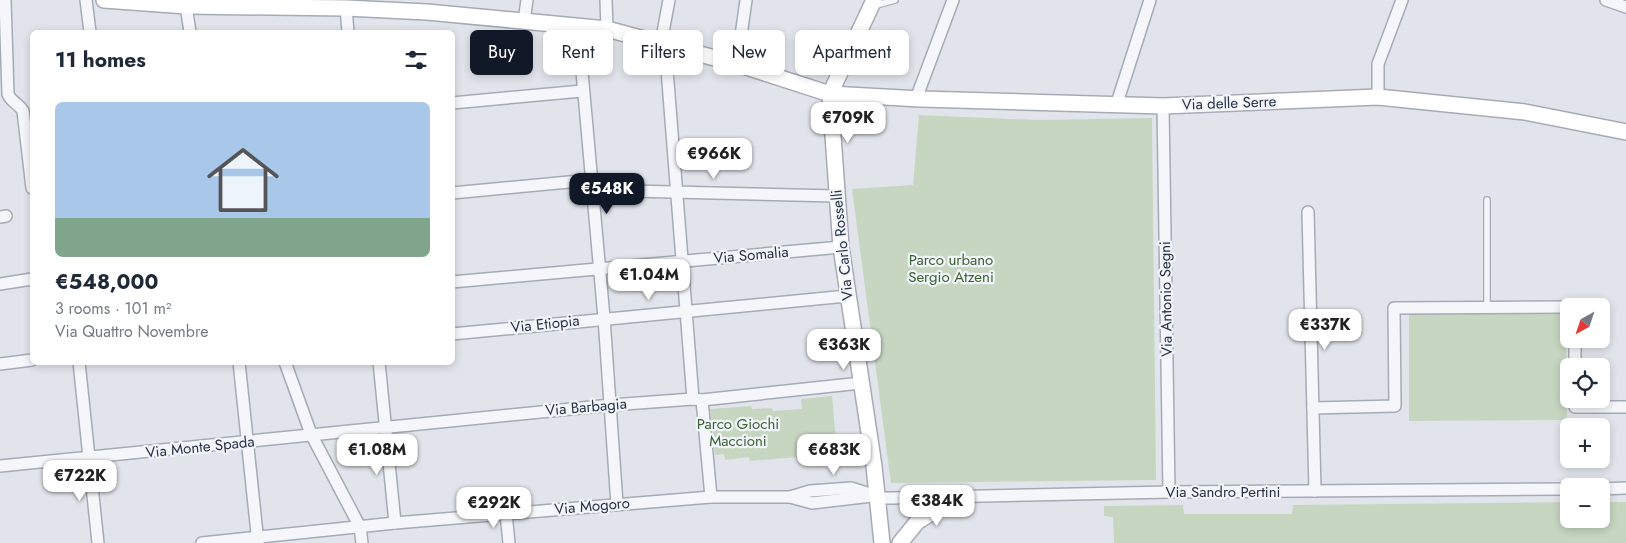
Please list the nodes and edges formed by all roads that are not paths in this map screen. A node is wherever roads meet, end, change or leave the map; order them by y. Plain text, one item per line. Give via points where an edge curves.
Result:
1 (6, 0) edge
2 (86, 0) edge
3 (111, 0) edge
4 (527, 0) edge
5 (606, 0) edge
6 (669, 0) edge
7 (746, 0) edge
8 (895, 0) edge
9 (953, 0) edge
10 (1150, 0) edge
11 (1402, 0) edge
12 (1606, 0) edge
13 (346, 4) edge
14 (872, 4) edge
15 (186, 6) junction
16 (427, 6) edge
17 (1626, 7) edge
18 (524, 22) junction
19 (578, 27) junction
20 (607, 29) junction
21 (90, 30) edge
22 (190, 30) edge
23 (348, 30) edge
24 (665, 30) edge
25 (742, 30) edge
26 (623, 33) edge
27 (666, 75) edge
28 (771, 75) edge
29 (582, 91) junction
30 (830, 94) junction
31 (1378, 97) junction
32 (916, 99) junction
33 (455, 102) edge
34 (1117, 103) junction
35 (1163, 106) junction
36 (1626, 132) edge
37 (30, 171) edge
38 (591, 185) junction
39 (455, 193) edge
40 (675, 193) junction
41 (836, 196) junction
42 (1486, 200) dead end
43 (1308, 212) dead end
44 (841, 247) junction
45 (681, 261) junction
46 (599, 268) junction
47 (30, 280) edge
48 (455, 282) edge
49 (0, 284) edge
50 (847, 296) junction
51 (1487, 307) junction
52 (1560, 307) edge
53 (685, 312) junction
54 (604, 318) junction
55 (455, 334) edge
56 (30, 360) edge
57 (0, 364) edge
58 (79, 365) edge
59 (239, 365) edge
60 (286, 365) edge
61 (379, 365) edge
62 (861, 383) junction
63 (698, 399) junction
64 (611, 405) junction
65 (1610, 407) edge
66 (1626, 407) edge
67 (1313, 408) junction
68 (384, 427) junction
69 (311, 434) junction
70 (248, 443) junction
71 (89, 458) junction
72 (0, 466) edge
73 (1626, 488) edge
74 (1560, 489) edge
75 (1610, 489) edge
76 (1168, 492) junction
77 (1315, 492) junction
78 (877, 495) junction
79 (711, 497) junction
80 (955, 498) junction
81 (617, 504) junction
82 (506, 513) junction
83 (395, 523) junction
84 (360, 527) junction
85 (257, 540) edge
86 (98, 543) edge
87 (202, 543) edge
88 (362, 543) edge
89 (509, 543) edge
90 (882, 543) edge
91 (900, 543) edge

1 - 37 street via 8,94 23,111
2 - 21 street
3 - 15 street, Via delle Serre
4 - 18 street
5 - 20 street
6 - 24 street
7 - 25 street
8 - 14 lane
9 - 32 street
10 - 34 street
11 - 31 street via 1378,64
12 - 17 street
13 - 15 street, Via delle Serre
13 - 16 street, Via delle Serre
13 - 23 street
14 - 30 street
15 - 22 street
16 - 18 street, Via delle Serre
18 - 19 street, Via delle Serre
19 - 20 street, Via delle Serre
19 - 29 street
20 - 26 street, Via delle Serre
27 - 40 street
28 - 30 street, Via delle Serre
29 - 33 street
29 - 38 street
30 - 32 street, Via delle Serre
30 - 41 street, Via Carlo Rosselli
31 - 35 street, Via delle Serre
31 - 36 street, Via delle Serre via 1525,112
32 - 34 street, Via delle Serre via 1018,96
34 - 35 street, Via delle Serre
35 - 76 street, Via Antonio Segni
38 - 39 street
38 - 40 street
38 - 46 street
40 - 41 street
40 - 45 street
41 - 44 street, Via Carlo Rosselli
42 - 51 lane
43 - 67 street
44 - 45 street, Via Somalia
44 - 50 street, Via Carlo Rosselli
45 - 46 street, Via Somalia
45 - 53 street
46 - 48 street, Via Somalia
46 - 54 street
47 - 49 street
50 - 53 street, Via Etiopia
50 - 62 street, Via Carlo Rosselli
51 - 52 street
51 - 67 street via 1394,308 1395,406
53 - 54 street, Via Etiopia
53 - 63 street
54 - 55 street, Via Etiopia
54 - 64 street
56 - 57 street
58 - 71 street
59 - 70 street
60 - 69 street
61 - 68 street
62 - 63 street, Via Barbagia
62 - 78 street, Via Carlo Rosselli
63 - 64 street, Via Barbagia
63 - 79 street
64 - 68 street, Via Barbagia
64 - 81 street
65 - 66 street
67 - 77 street
68 - 69 street, Via Barbagia
68 - 83 street
69 - 70 street, Via Monte Spada
69 - 84 street
70 - 71 street, Via Monte Spada
70 - 85 street
71 - 72 street, Via Monte Spada
71 - 86 street
73 - 75 street
74 - 77 street, Via Sandro Pertini
76 - 77 street, Via Sandro Pertini
76 - 80 street, Via Sandro Pertini
78 - 79 street, Via Mogoro via 812,503 790,497
78 - 80 street, Via Sandro Pertini via 884,498
78 - 90 street, Via Carlo Rosselli
79 - 81 street, Via Mogoro
80 - 91 street via 917,522
81 - 82 street, Via Mogoro
82 - 83 street, Via Mogoro
82 - 89 street
83 - 84 street, Via Mogoro
84 - 85 street, Via Mogoro
84 - 88 street
85 - 87 street, Via Mogoro

